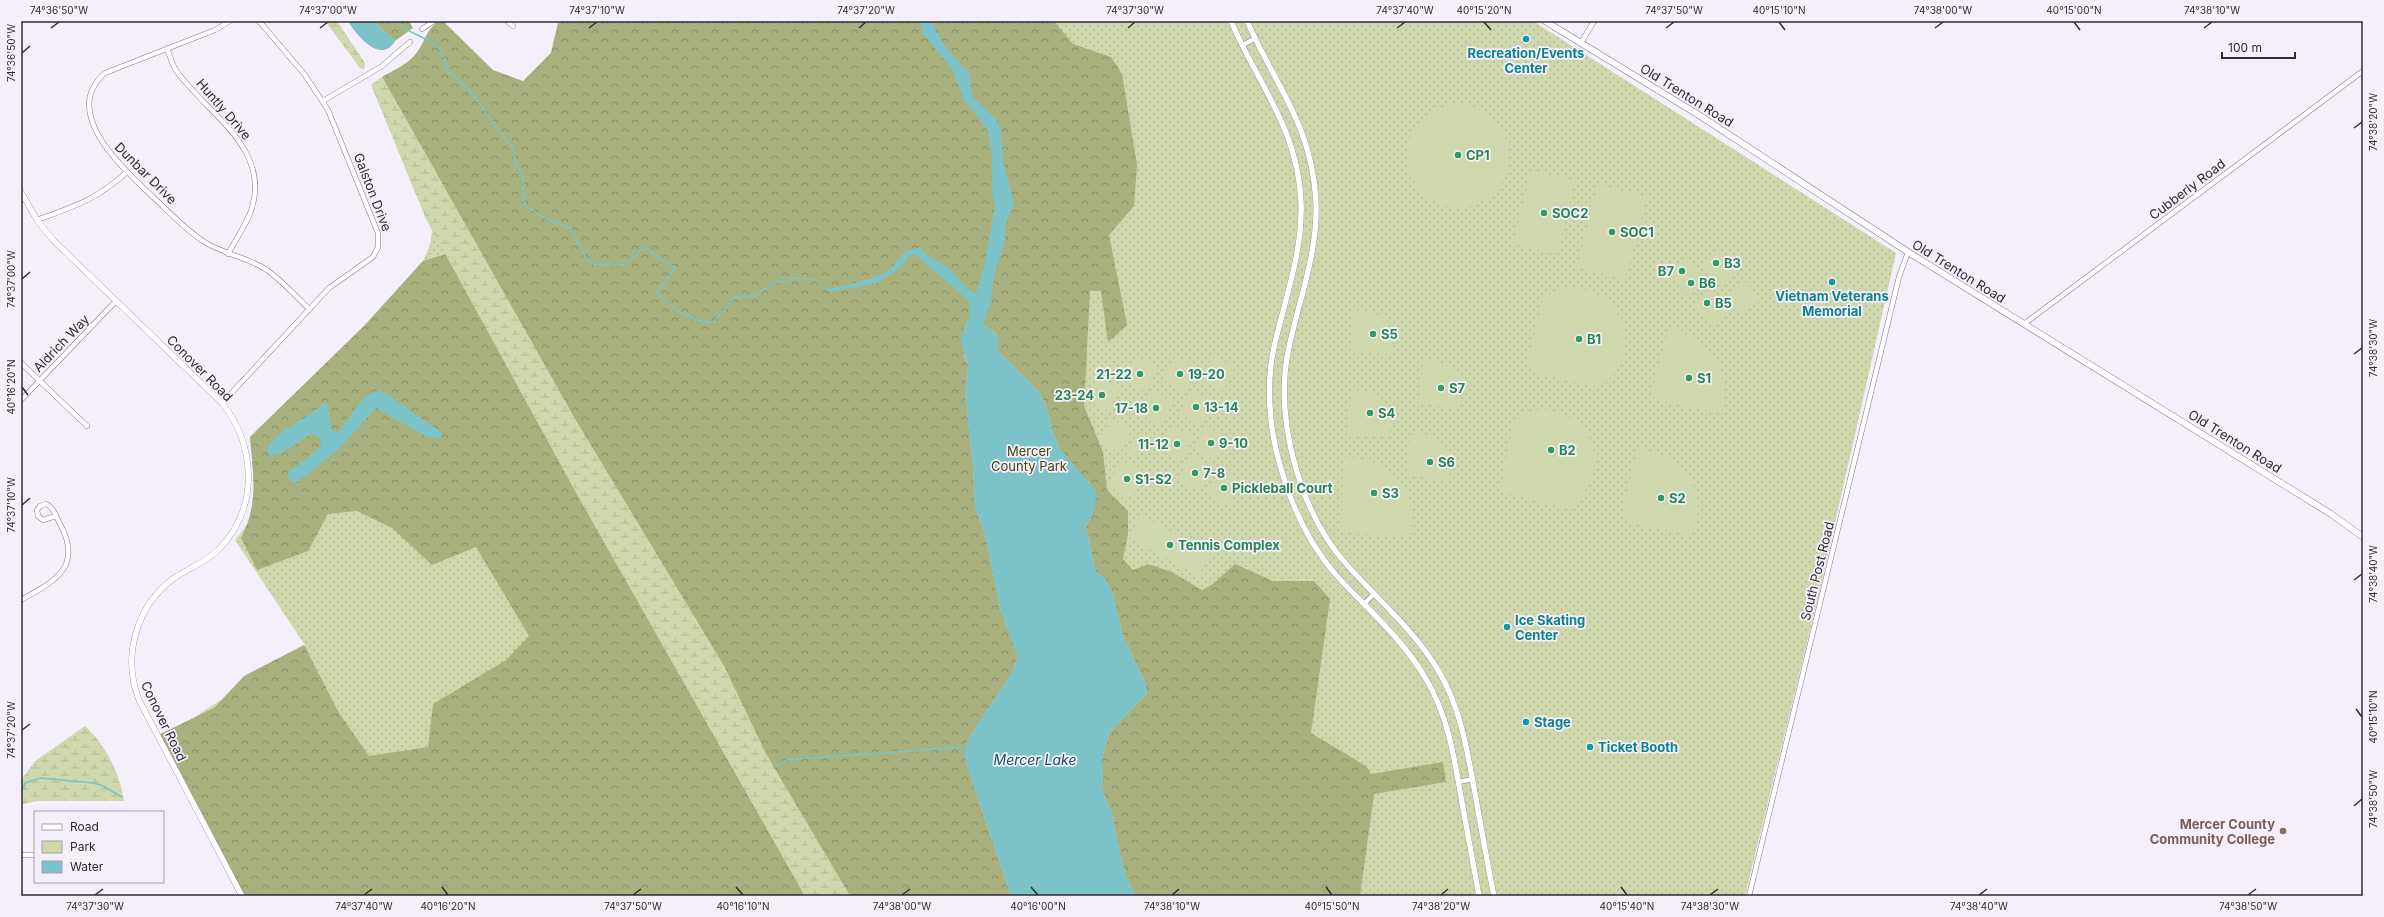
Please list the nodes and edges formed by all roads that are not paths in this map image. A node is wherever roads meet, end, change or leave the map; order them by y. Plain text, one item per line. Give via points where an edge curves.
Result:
1 (230, 21) edge
2 (259, 21) edge
3 (434, 21) edge
4 (507, 21) edge
5 (1231, 21) edge
6 (1247, 21) edge
7 (1545, 21) edge
8 (1594, 21) edge
9 (513, 26) dead end
10 (422, 29) dead end
11 (1256, 38) junction
12 (410, 42) dead end
13 (1581, 43) junction
14 (1243, 45) junction
15 (167, 48) junction
16 (2363, 72) edge
17 (323, 101) junction
18 (127, 172) junction
19 (21, 192) edge
20 (37, 220) junction
21 (1908, 252) junction
22 (228, 254) junction
23 (116, 301) junction
24 (309, 309) junction
25 (2024, 324) junction
26 (21, 363) edge
27 (40, 381) junction
28 (21, 400) edge
29 (222, 403) junction
30 (87, 426) dead end
31 (56, 516) dead end
32 (2363, 537) edge
33 (1374, 594) junction
34 (21, 600) edge
35 (1364, 604) junction
36 (1473, 779) junction
37 (1458, 782) junction
38 (21, 855) edge
39 (34, 855) edge
40 (242, 896) edge
41 (1479, 896) edge
42 (1494, 896) edge
43 (1749, 896) edge

1 - 15 street, Dunbar Drive via 215,30
2 - 17 street, Galston Drive via 305,75
3 - 10 street
4 - 9 street
5 - 14 street
6 - 11 street
7 - 13 main road, Old Trenton Road
8 - 13 street
11 - 14 street
11 - 33 street via 1299,122 1309,154 1315,187 1316,221 1312,254 1288,352 1285,378 1291,452 1305,495 1324,533 1346,564
12 - 17 street via 382,66
13 - 21 main road, Old Trenton Road via 1702,117
14 - 35 street via 1287,131 1296,161 1300,188 1301,220 1298,251 1272,363 1271,415 1278,461 1290,498 1315,546 1336,574
15 - 18 street, Dunbar Drive via 105,73 90,95 90,109 99,136 112,156
15 - 22 street, Huntly Drive via 178,74 239,141 252,166 255,187 252,209
16 - 25 street, Cubberly Road
17 - 24 street, Galston Drive via 337,130 379,241 373,257 340,278
18 - 20 street via 111,187 93,198
18 - 22 street, Dunbar Drive via 194,234
19 - 20 street, Conover Road
20 - 23 street, Conover Road via 53,240
21 - 25 main road, Old Trenton Road
21 - 43 street, South Post Road via 1899,277
22 - 24 street, Dunbar Drive via 267,270
23 - 27 street, Aldrich Way
23 - 29 street, Conover Road
24 - 29 street, Galston Drive
25 - 32 main road, Old Trenton Road via 2331,514
26 - 27 street
27 - 28 street, Aldrich Way
27 - 30 street
29 - 40 street, Conover Road via 235,422 247,454 248,486 244,509 234,530 220,548 203,562 174,579 151,601 137,630 131,662 132,680 139,700
31 - 34 street via 69,546 66,566 52,583
33 - 35 street
33 - 36 street via 1419,642 1444,682 1460,720
35 - 37 street via 1408,651 1434,693 1451,740
36 - 37 street
36 - 42 street
37 - 41 street
38 - 39 street

